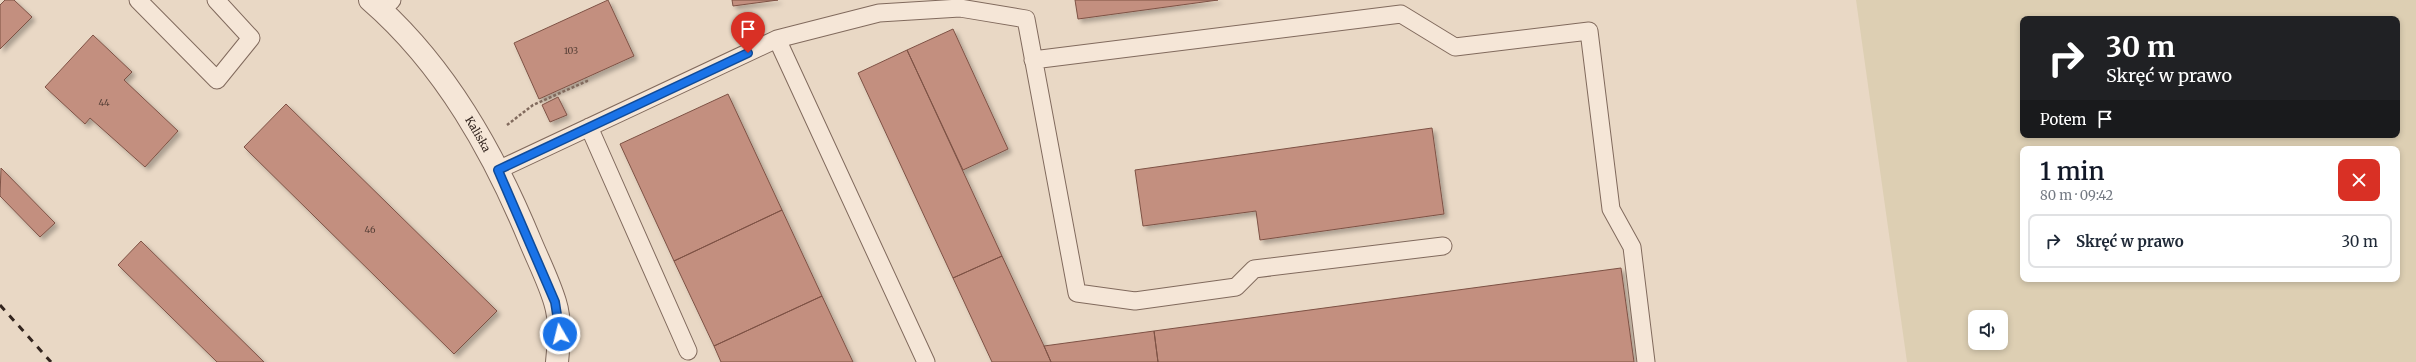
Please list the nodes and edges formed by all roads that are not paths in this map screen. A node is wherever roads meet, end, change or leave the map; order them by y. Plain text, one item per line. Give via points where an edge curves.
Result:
1 (138, 0) edge
2 (216, 0) edge
3 (382, 3) edge
4 (777, 39) junction
5 (1033, 60) junction
6 (589, 127) junction
7 (498, 170) junction
8 (1442, 246) dead end
9 (688, 351) dead end
10 (557, 362) edge
11 (926, 362) edge
12 (1646, 362) edge

1 - 2 lane via 217,80 250,38
3 - 7 street, Kaliska via 447,85 485,143
4 - 5 lane via 879,13 960,8 1026,20
4 - 6 lane
4 - 11 lane
5 - 8 lane via 1077,292 1135,301 1236,287 1254,269
5 - 12 lane via 1401,14 1455,47 1589,32 1611,209 1632,247
6 - 7 lane
6 - 9 lane
7 - 10 street, Kaliska via 555,302 560,334

